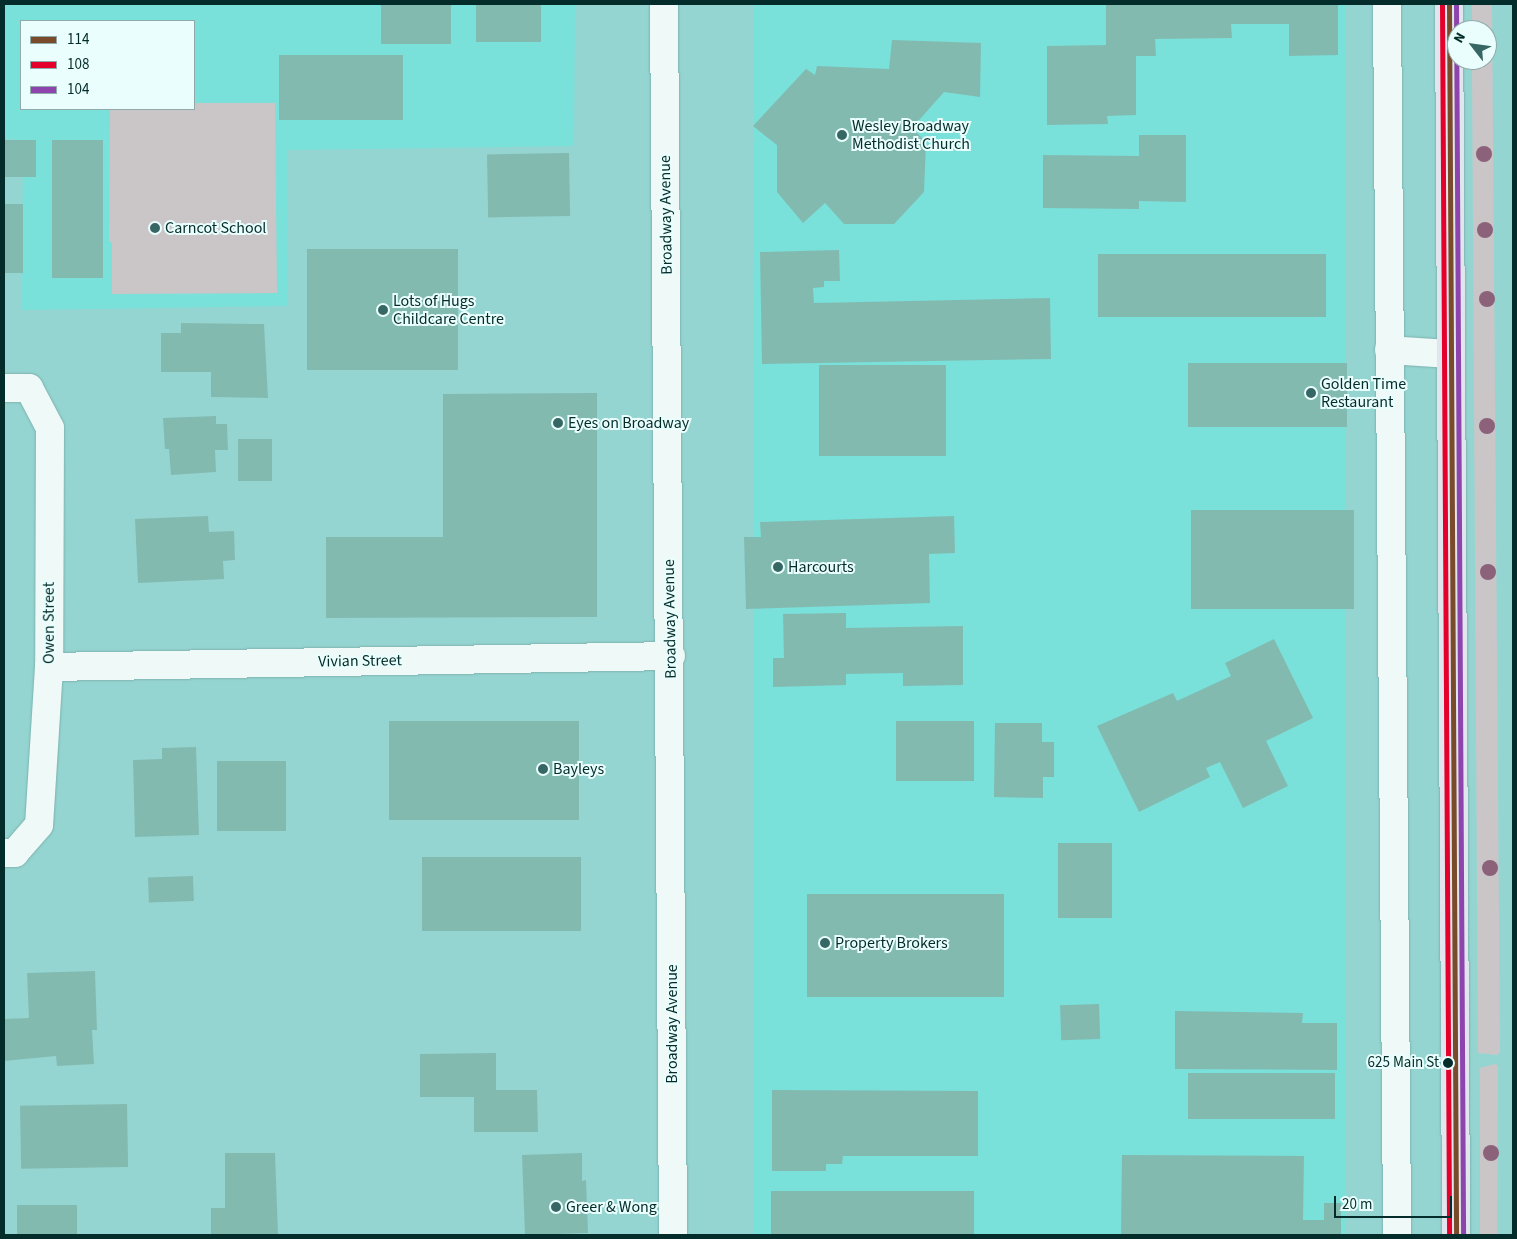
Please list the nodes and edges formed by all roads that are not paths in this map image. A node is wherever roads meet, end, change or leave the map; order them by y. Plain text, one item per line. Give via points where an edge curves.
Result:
1 (664, 4) edge
2 (1387, 4) edge
3 (1449, 4) edge
4 (1389, 350) junction
5 (1451, 354) junction
6 (16, 388) edge
7 (671, 656) junction
8 (49, 667) junction
9 (9, 853) edge
10 (673, 1235) edge
11 (1397, 1235) edge
12 (1456, 1235) edge

1 - 7 street, Broadway Avenue
2 - 4 street
3 - 5 highway
4 - 5 street
4 - 11 street
5 - 12 highway
6 - 8 street, Owen Street via 50,428
7 - 8 street, Vivian Street
7 - 10 street, Broadway Avenue
8 - 9 street, Owen Street via 40,826

